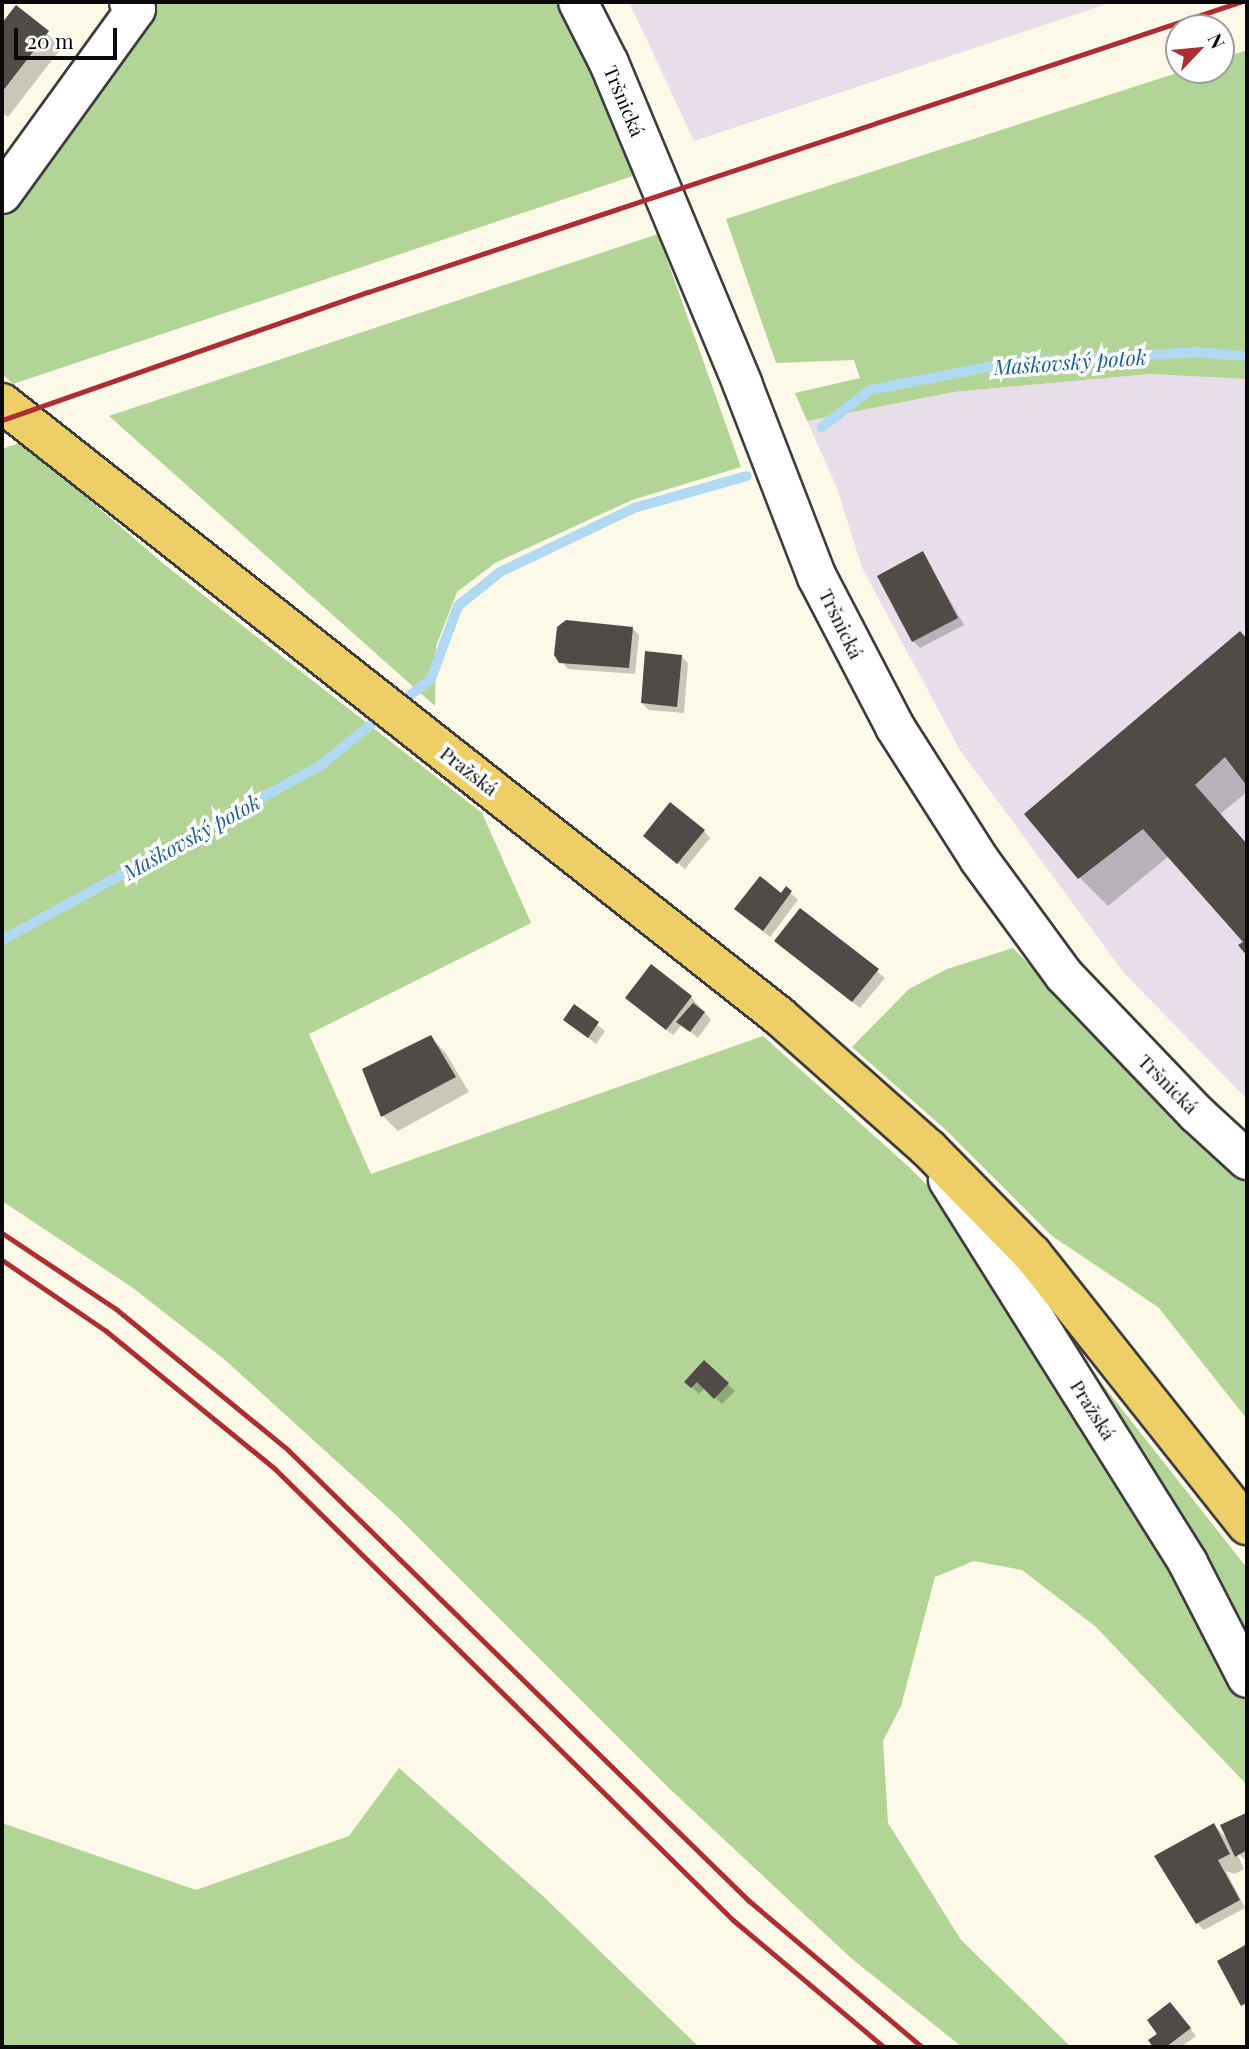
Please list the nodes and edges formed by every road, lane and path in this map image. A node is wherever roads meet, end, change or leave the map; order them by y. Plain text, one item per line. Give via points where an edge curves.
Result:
1 (128, 2) edge
2 (578, 2) edge
3 (2, 194) edge
4 (2, 403) edge
5 (929, 1149) junction
6 (1247, 1160) edge
7 (1247, 1525) edge
8 (1247, 1678) edge

1 - 3 street via 135,9
2 - 6 street, Tršnická via 609,63 743,383 817,576 895,727 979,859 1064,975
4 - 5 main road, Pražská via 779,1016
5 - 7 main road, Pražská via 1032,1254
5 - 8 street, Pražská via 1188,1563

